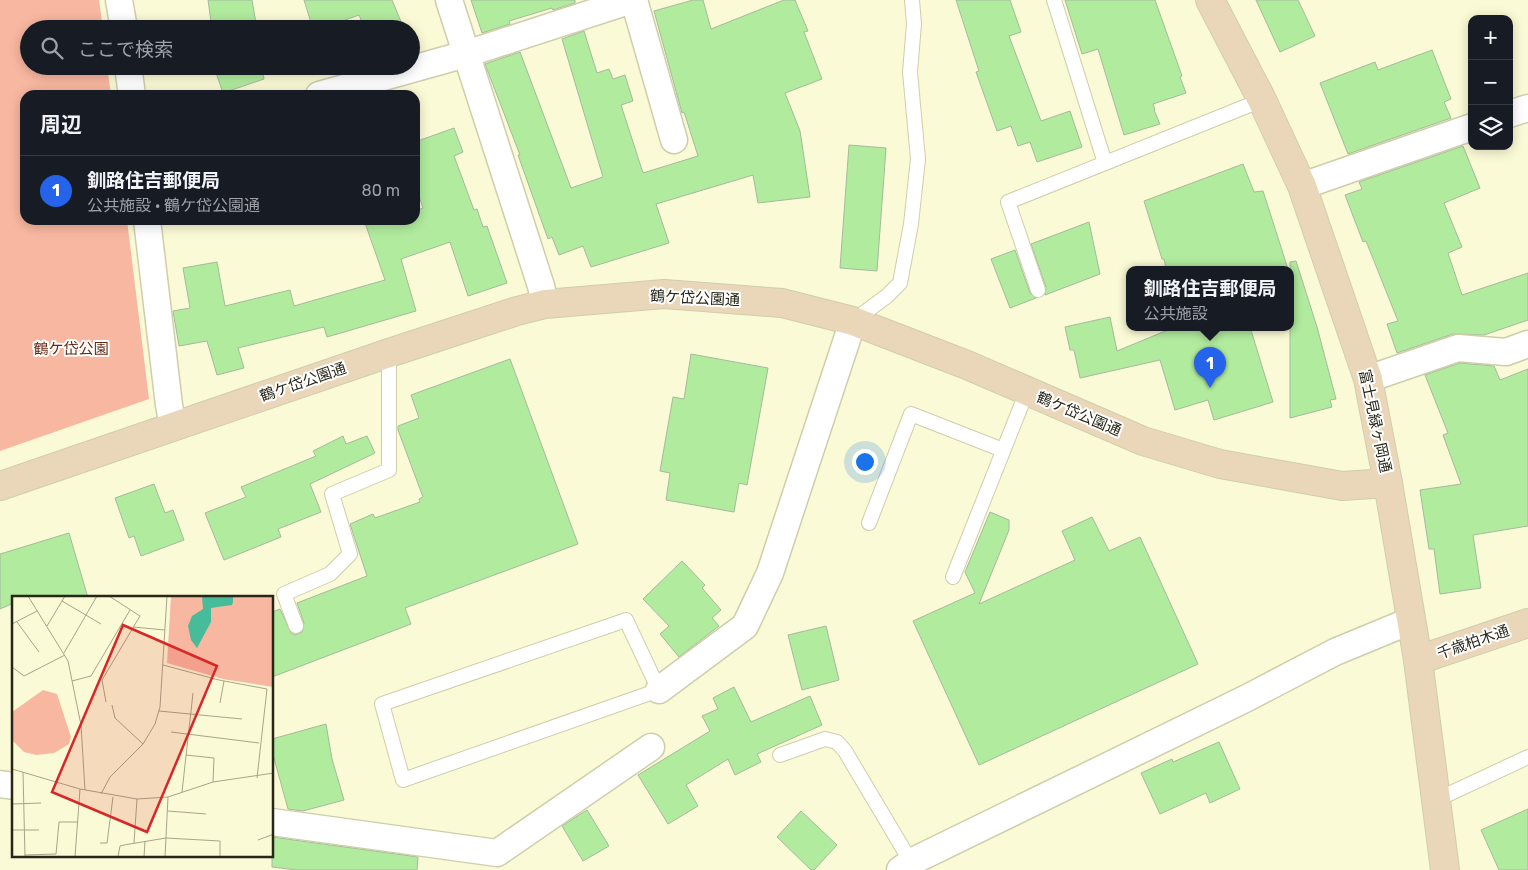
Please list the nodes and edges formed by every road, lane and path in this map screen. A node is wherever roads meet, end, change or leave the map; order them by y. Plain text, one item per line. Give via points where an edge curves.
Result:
1 (119, 0) edge
2 (449, 0) edge
3 (633, 0) edge
4 (912, 0) edge
5 (1054, 0) edge
6 (1210, 0) edge
7 (122, 20) edge
8 (466, 54) junction
9 (420, 67) edge
10 (129, 75) edge
11 (391, 75) edge
12 (131, 90) edge
13 (337, 90) edge
14 (1262, 100) junction
15 (1528, 108) edge
16 (1513, 113) edge
17 (1468, 128) edge
18 (674, 140) dead end
19 (1105, 163) junction
20 (1302, 186) junction
21 (148, 225) edge
22 (1038, 290) dead end
23 (545, 304) junction
24 (853, 321) junction
25 (1528, 344) edge
26 (389, 353) junction
27 (1368, 378) junction
28 (1027, 391) junction
29 (174, 427) junction
30 (1003, 450) junction
31 (1388, 483) junction
32 (0, 486) edge
33 (869, 523) dead end
34 (953, 577) dead end
35 (1410, 621) junction
36 (1528, 623) edge
37 (296, 626) dead end
38 (1418, 660) junction
39 (659, 690) junction
40 (651, 747) dead end
41 (780, 755) dead end
42 (1528, 757) edge
43 (1436, 800) junction
44 (274, 822) edge
45 (905, 866) edge
46 (1445, 870) edge

1 - 7 street
2 - 8 street
3 - 8 street
3 - 18 street
4 - 24 lane via 914,24 910,72 918,159 911,224 900,283
5 - 19 lane
6 - 14 street, 富士見緑ヶ岡通
8 - 9 street
8 - 23 street
10 - 12 street
11 - 13 street
14 - 19 lane
14 - 20 street, 富士見緑ヶ岡通
15 - 16 street
17 - 20 street
19 - 22 lane via 1008,202
20 - 27 street, 富士見緑ヶ岡通
21 - 29 street
23 - 24 street, 鶴ケ岱公園通 via 664,294 782,303
23 - 26 street, 鶴ケ岱公園通
24 - 28 street, 鶴ケ岱公園通
24 - 39 street via 770,573 744,626
25 - 27 street via 1506,352 1458,348
26 - 29 street, 鶴ケ岱公園通
26 - 37 lane via 389,470 332,494 350,554 330,574 284,594
27 - 31 street, 富士見緑ヶ岡通
28 - 30 lane
28 - 31 street, 鶴ケ岱公園通 via 1143,441 1220,464 1342,486
29 - 32 street, 鶴ケ岱公園通
30 - 33 lane via 911,414
30 - 34 lane
31 - 35 street, 富士見緑ヶ岡通
35 - 38 street, 富士見緑ヶ岡通
35 - 45 street via 1335,652
36 - 38 street, 千歳柏木通
38 - 43 street, 富士見緑ヶ岡通
39 - 39 lane via 403,780 382,704 626,620
40 - 44 street via 496,853
41 - 45 lane via 825,739 837,742
42 - 43 lane
43 - 46 street, 富士見緑ヶ岡通

